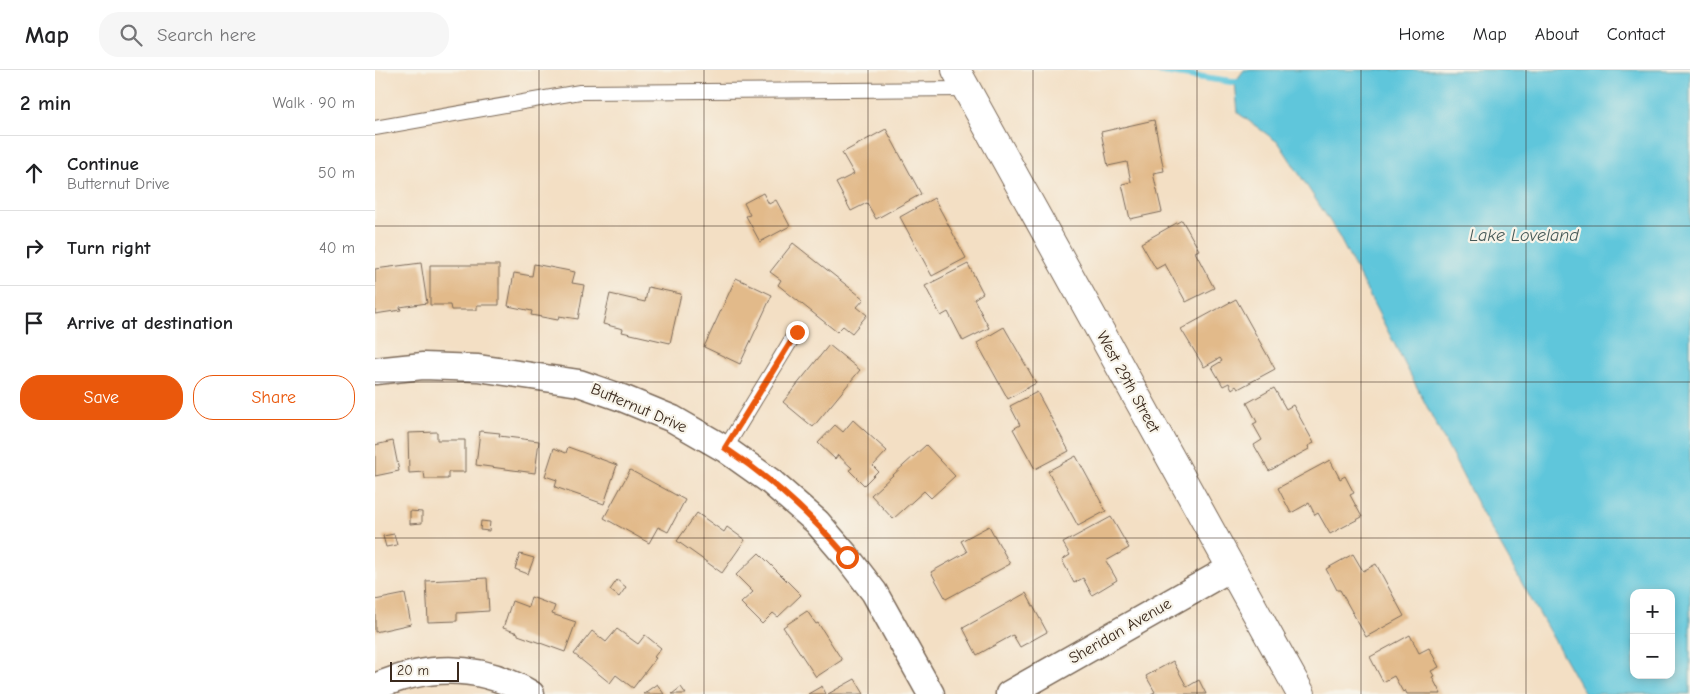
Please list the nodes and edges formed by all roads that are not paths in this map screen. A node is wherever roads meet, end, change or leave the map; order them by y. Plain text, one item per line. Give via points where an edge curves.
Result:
1 (961, 79) edge
2 (375, 128) edge
3 (797, 332) dead end
4 (375, 371) edge
5 (725, 448) junction
6 (1231, 568) junction
7 (375, 687) edge
8 (531, 694) edge
9 (931, 694) edge
10 (1009, 694) edge
11 (1301, 694) edge

1 - 2 lane via 580,92
1 - 6 main road, West 29th Street
3 - 5 lane
4 - 5 street, Butternut Drive via 423,366 478,368 579,383 673,419
5 - 9 street, Butternut Drive via 804,510 847,557 874,592
6 - 10 street, Sheridan Avenue
6 - 11 main road, West 29th Street
7 - 8 street via 419,672 470,671 502,680

